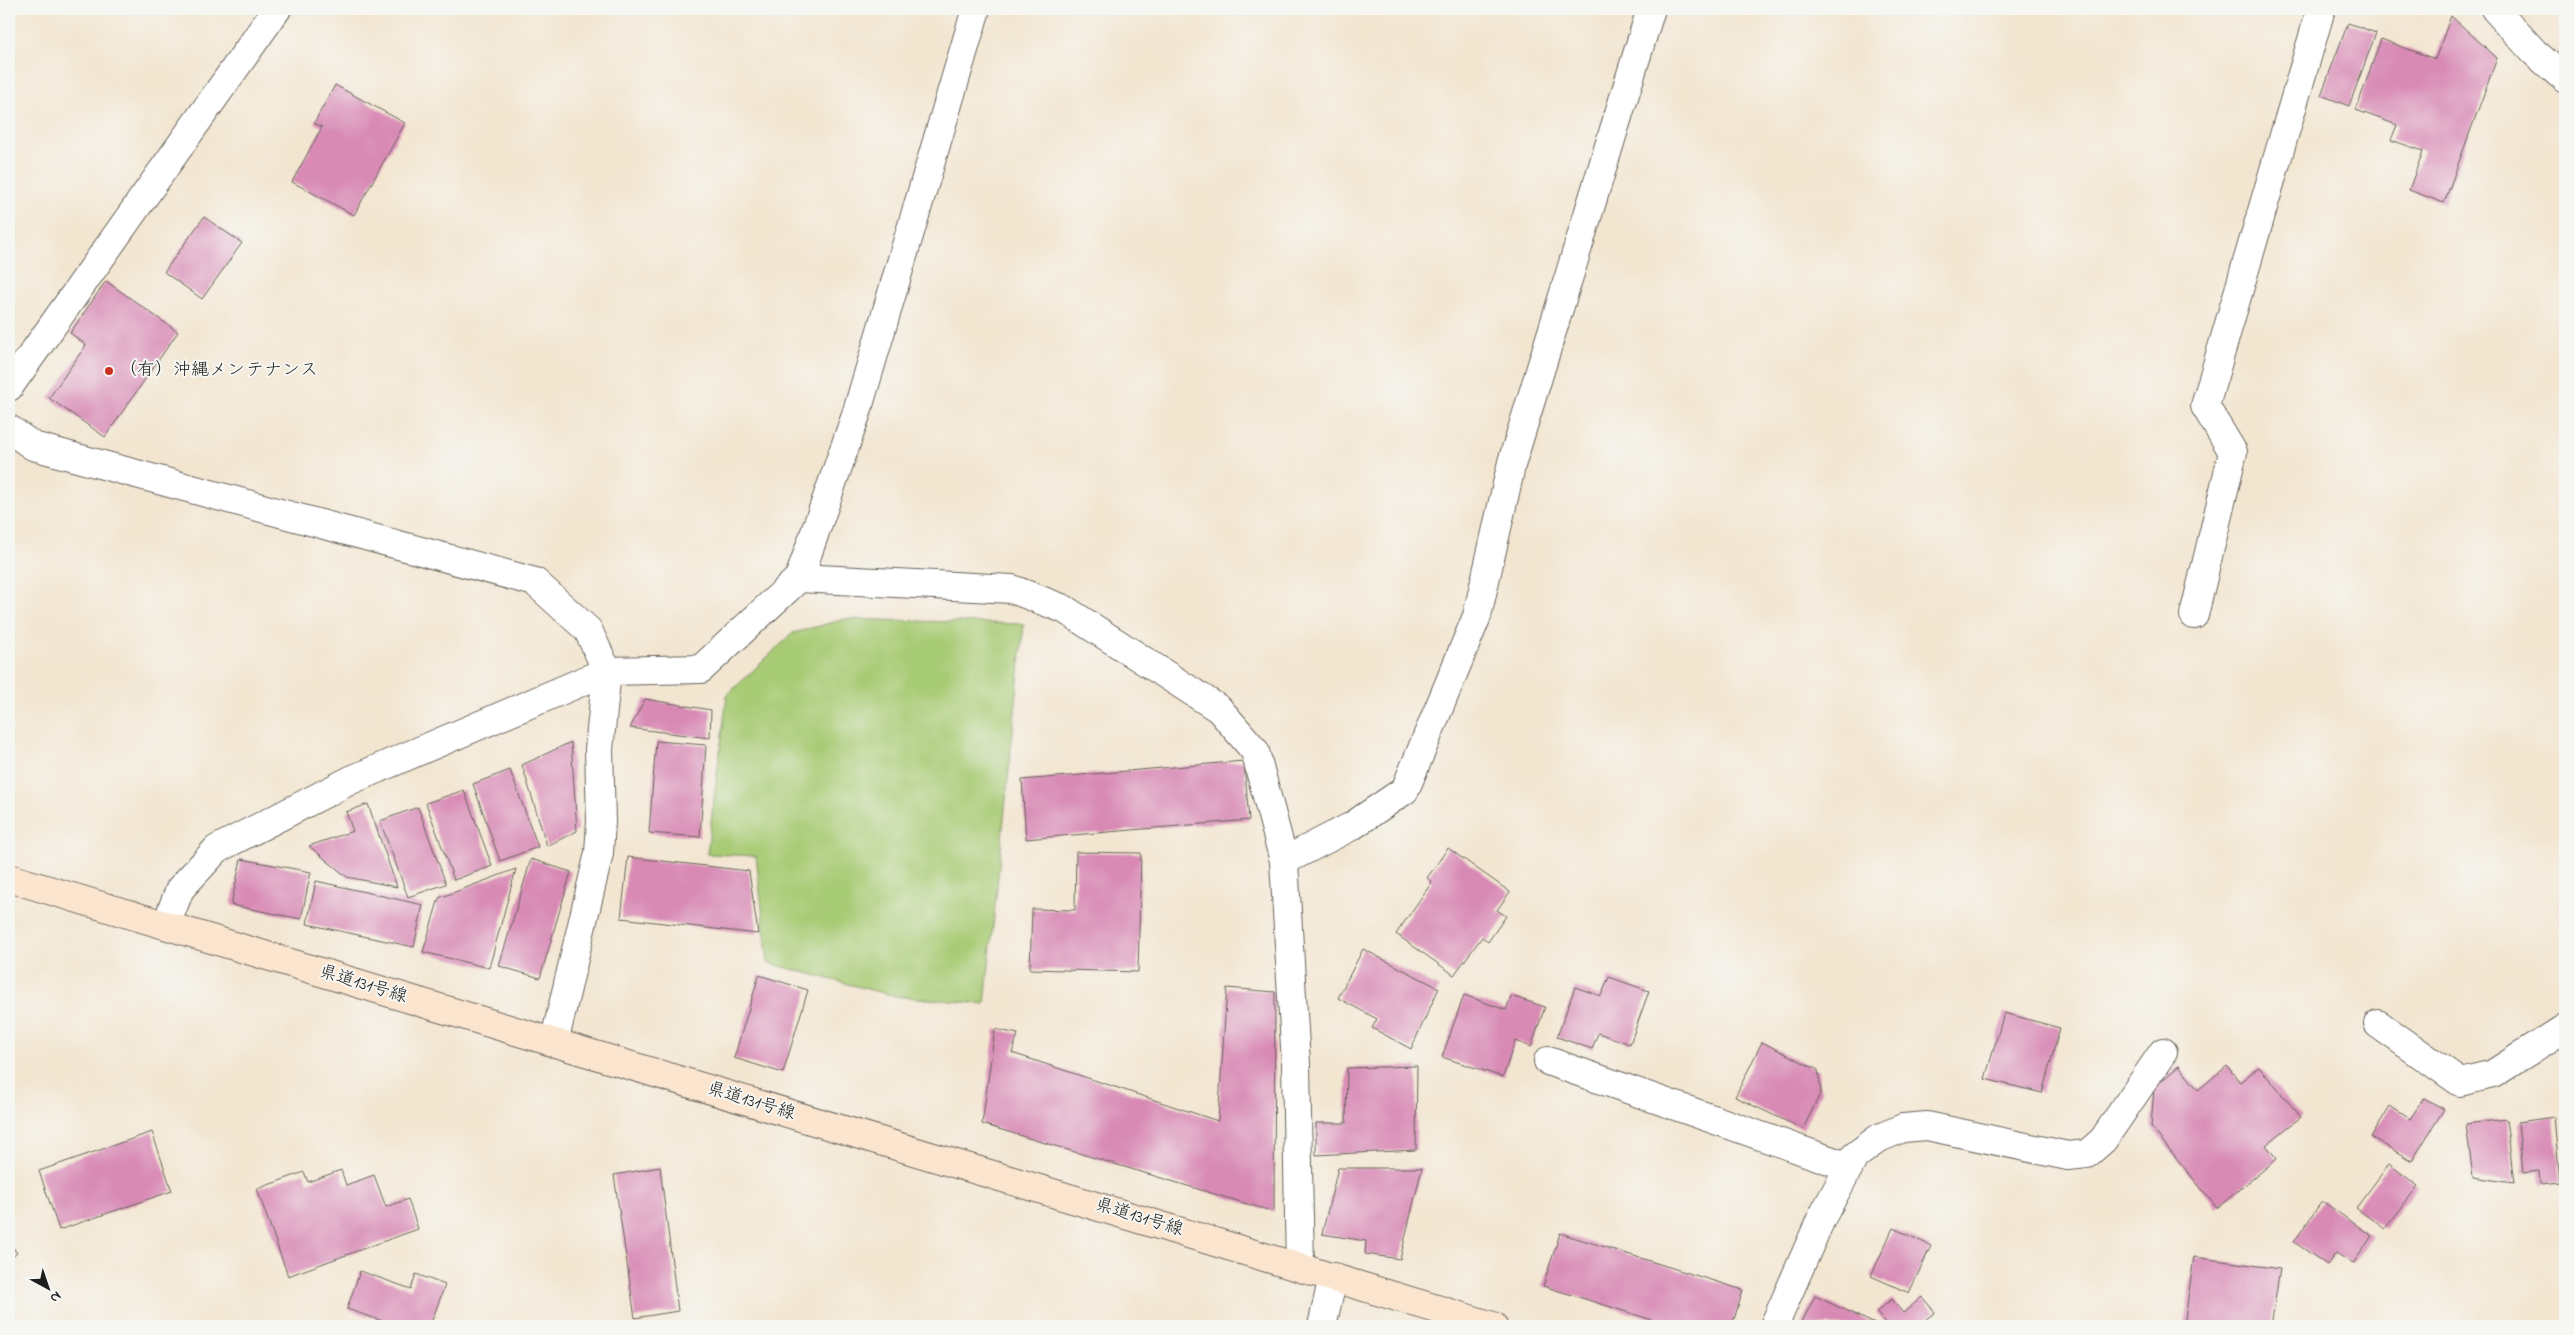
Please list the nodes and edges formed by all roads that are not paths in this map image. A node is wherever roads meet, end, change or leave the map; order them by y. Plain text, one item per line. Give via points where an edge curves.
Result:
1 (277, 9) edge
2 (976, 9) edge
3 (1651, 9) edge
4 (2321, 9) edge
5 (2495, 9) edge
6 (2565, 79) edge
7 (9, 387) edge
8 (9, 429) edge
9 (799, 578) junction
10 (2194, 615) dead end
11 (607, 671) junction
12 (1284, 861) junction
13 (9, 878) edge
14 (166, 925) junction
15 (2378, 1024) dead end
16 (2565, 1028) edge
17 (554, 1043) junction
18 (2163, 1052) dead end
19 (1548, 1061) dead end
20 (1849, 1168) junction
21 (1300, 1267) junction
22 (1332, 1277) junction
23 (1322, 1326) edge
24 (1493, 1326) edge
25 (1774, 1326) edge

1 - 7 street
2 - 9 street via 856,415
3 - 12 street via 1512,462 1477,616 1405,790 1352,826
4 - 10 street via 2205,406 2233,452
5 - 6 street via 2534,52
8 - 11 street via 33,446 535,582 588,630
9 - 11 street via 701,669
9 - 12 street via 1012,589 1064,609 1219,709 1255,751
11 - 14 street via 350,780 217,849 180,890
11 - 17 street via 599,749 599,853
12 - 21 street via 1296,1064
13 - 14 main road, 県道131号線
14 - 17 main road, 県道131号線
15 - 16 street via 2460,1082 2493,1074
17 - 21 main road, 県道131号線
18 - 20 street via 2103,1140 2087,1154 2068,1156 1927,1126 1903,1128 1879,1138 1855,1156
19 - 20 street
20 - 25 street via 1821,1220
21 - 22 main road, 県道131号線
22 - 23 street
22 - 24 main road, 県道131号線

